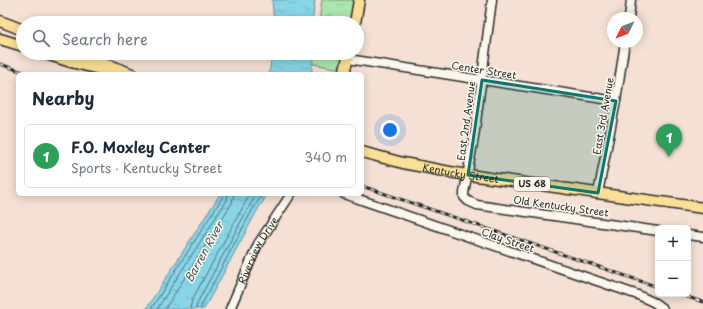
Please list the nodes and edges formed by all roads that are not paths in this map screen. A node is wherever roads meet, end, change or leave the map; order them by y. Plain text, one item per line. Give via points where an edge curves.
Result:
1 (359, 0) edge
2 (492, 0) edge
3 (631, 0) edge
4 (629, 12) edge
5 (356, 16) edge
6 (0, 21) edge
7 (16, 27) edge
8 (0, 38) edge
9 (16, 44) edge
10 (624, 48) edge
11 (364, 59) edge
12 (65, 60) edge
13 (97, 60) edge
14 (348, 60) edge
15 (111, 72) edge
16 (127, 72) edge
17 (345, 72) edge
18 (482, 80) junction
19 (616, 100) junction
20 (364, 152) edge
21 (468, 175) junction
22 (598, 194) junction
23 (290, 196) edge
24 (350, 196) edge
25 (464, 197) joint
26 (703, 208) edge
27 (655, 231) edge
28 (691, 235) edge
29 (703, 237) edge
30 (230, 309) edge
31 (663, 309) edge

1 - 5 main road
2 - 18 street, East 2nd Avenue
3 - 4 street
6 - 7 main road
8 - 9 main road
10 - 19 street, East 3rd Avenue
11 - 18 street, Center Street
12 - 15 main road
13 - 16 main road
14 - 17 main road
18 - 19 street, Center Street
18 - 21 street, East 2nd Avenue
19 - 22 street, East 3rd Avenue
20 - 21 main road, Kentucky Street / US 68
21 - 22 main road, Kentucky Street / US 68
21 - 25 street, East 2nd Avenue
22 - 26 main road, Kentucky Street / US 68
23 - 30 street, Riverview Drive via 258,244
24 - 31 street, Clay Street via 638,296
25 - 27 street, Old Kentucky Street via 471,203 482,206
28 - 29 street

